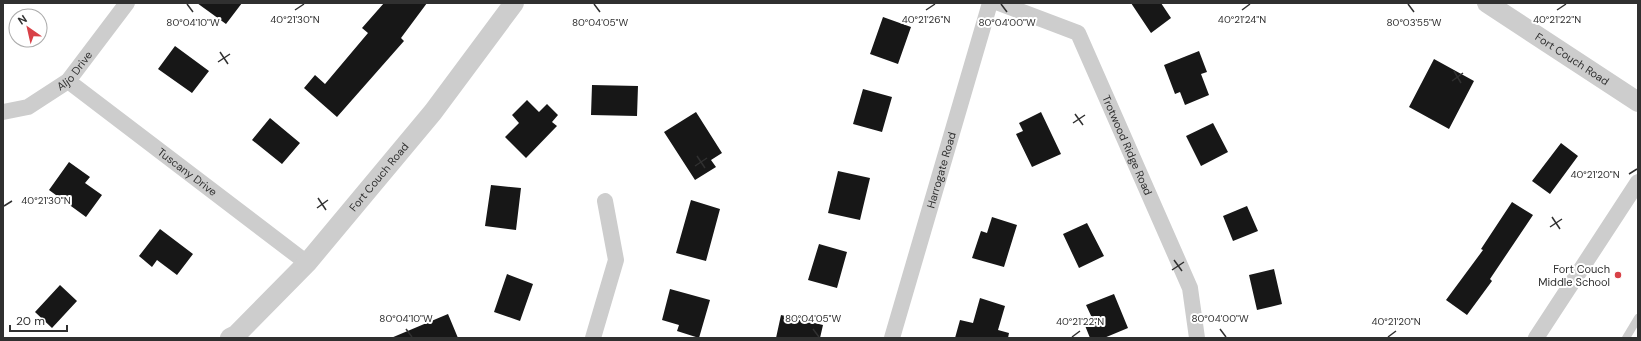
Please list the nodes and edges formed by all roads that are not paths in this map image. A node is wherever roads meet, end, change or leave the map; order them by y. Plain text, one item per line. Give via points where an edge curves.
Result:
1 (127, 3) edge
2 (514, 3) edge
3 (990, 3) edge
4 (999, 3) edge
5 (1487, 3) edge
6 (68, 81) junction
7 (1638, 102) edge
8 (3, 112) edge
9 (1638, 182) edge
10 (605, 202) dead end
11 (307, 263) junction
12 (1638, 318) edge
13 (230, 338) edge
14 (593, 338) edge
15 (892, 338) edge
16 (1197, 338) edge
17 (1536, 338) edge
18 (1626, 338) edge

1 - 6 street, Aljo Drive
2 - 11 street, Fort Couch Road via 433,112
3 - 15 street, Harrogate Road
4 - 16 street, Trotwood Ridge Road via 1078,33 1190,288
5 - 7 street, Fort Couch Road
6 - 8 street, Aljo Drive via 28,107
6 - 11 street, Tuscany Drive
9 - 17 street
10 - 14 street via 616,260
11 - 13 street, Fort Couch Road via 236,335
12 - 18 lane

